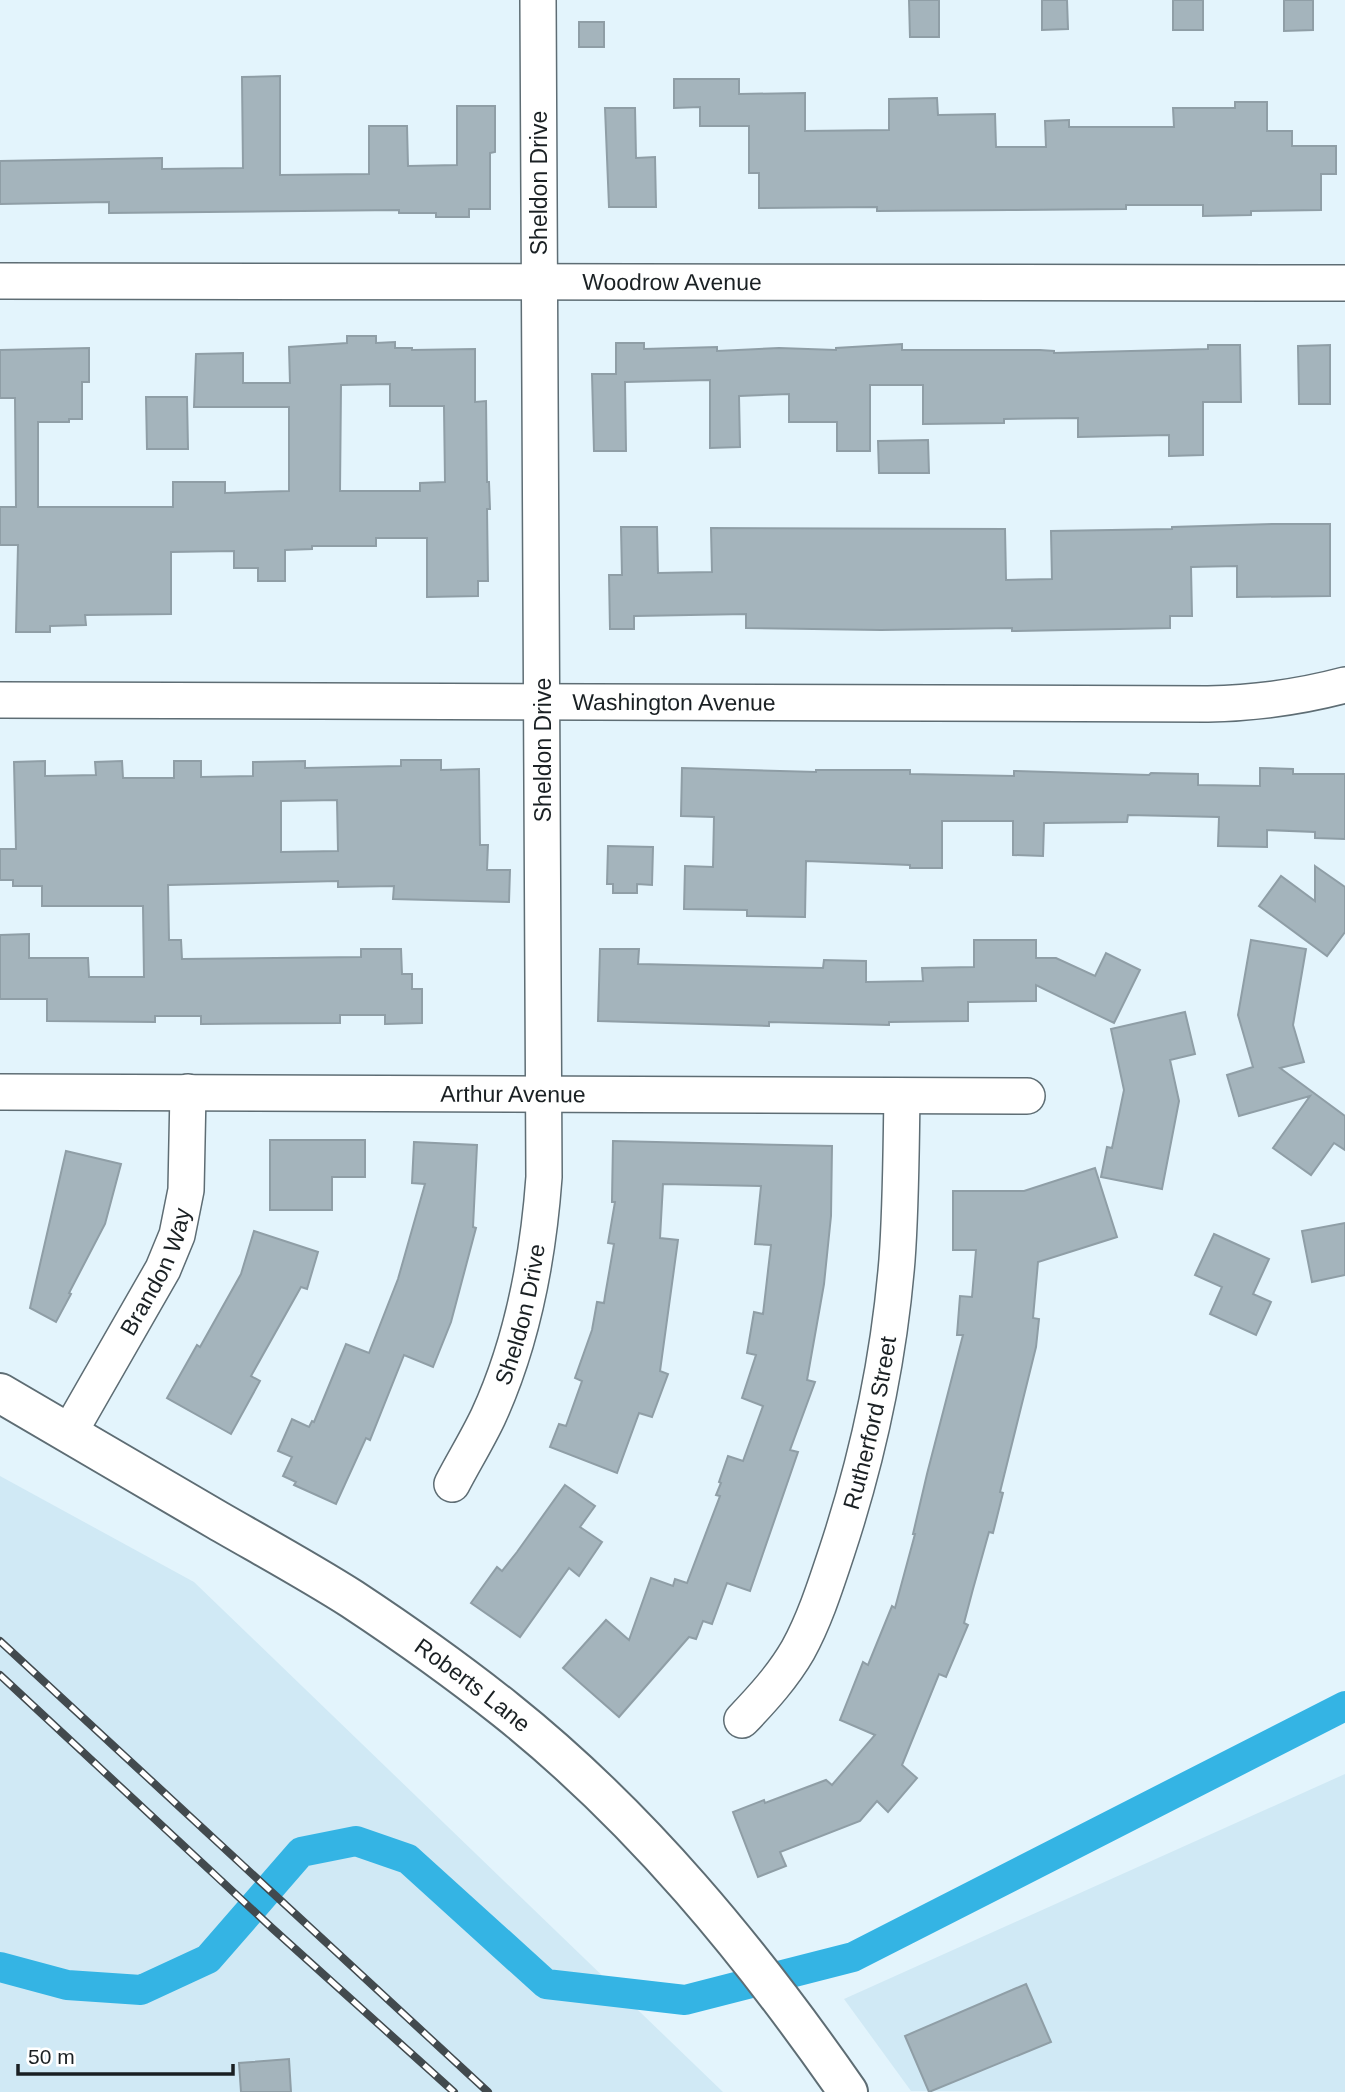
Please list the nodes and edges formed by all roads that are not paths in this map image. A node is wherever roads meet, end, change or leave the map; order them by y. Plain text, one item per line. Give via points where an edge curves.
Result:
1 (538, 0) edge
2 (0, 281) edge
3 (540, 283) junction
4 (1345, 283) edge
5 (1345, 685) edge
6 (0, 700) edge
7 (542, 701) junction
8 (0, 1091) edge
9 (188, 1092) junction
10 (545, 1094) junction
11 (902, 1096) junction
12 (1027, 1096) dead end
13 (0, 1393) edge
14 (69, 1433) junction
15 (452, 1483) dead end
16 (742, 1720) dead end
17 (848, 2092) edge

1 - 3 street, Sheldon Drive
2 - 3 street, Woodrow Avenue
3 - 4 street, Woodrow Avenue
3 - 7 street, Sheldon Drive
5 - 7 street, Washington Avenue via 1298,696 1208,704
6 - 7 street, Washington Avenue
7 - 10 street, Sheldon Drive
8 - 9 street, Arthur Avenue
9 - 10 street, Arthur Avenue
9 - 14 street, Brandon Way via 186,1190 177,1235 163,1269
10 - 11 street, Arthur Avenue
10 - 15 street, Sheldon Drive via 540,1230 529,1295 512,1357 488,1417
11 - 12 street, Arthur Avenue
11 - 16 street, Rutherford Street via 897,1261 870,1433 820,1601 799,1648 774,1687
13 - 14 street, Roberts Lane
14 - 17 street, Roberts Lane via 351,1599 508,1711 668,1862 792,2011

